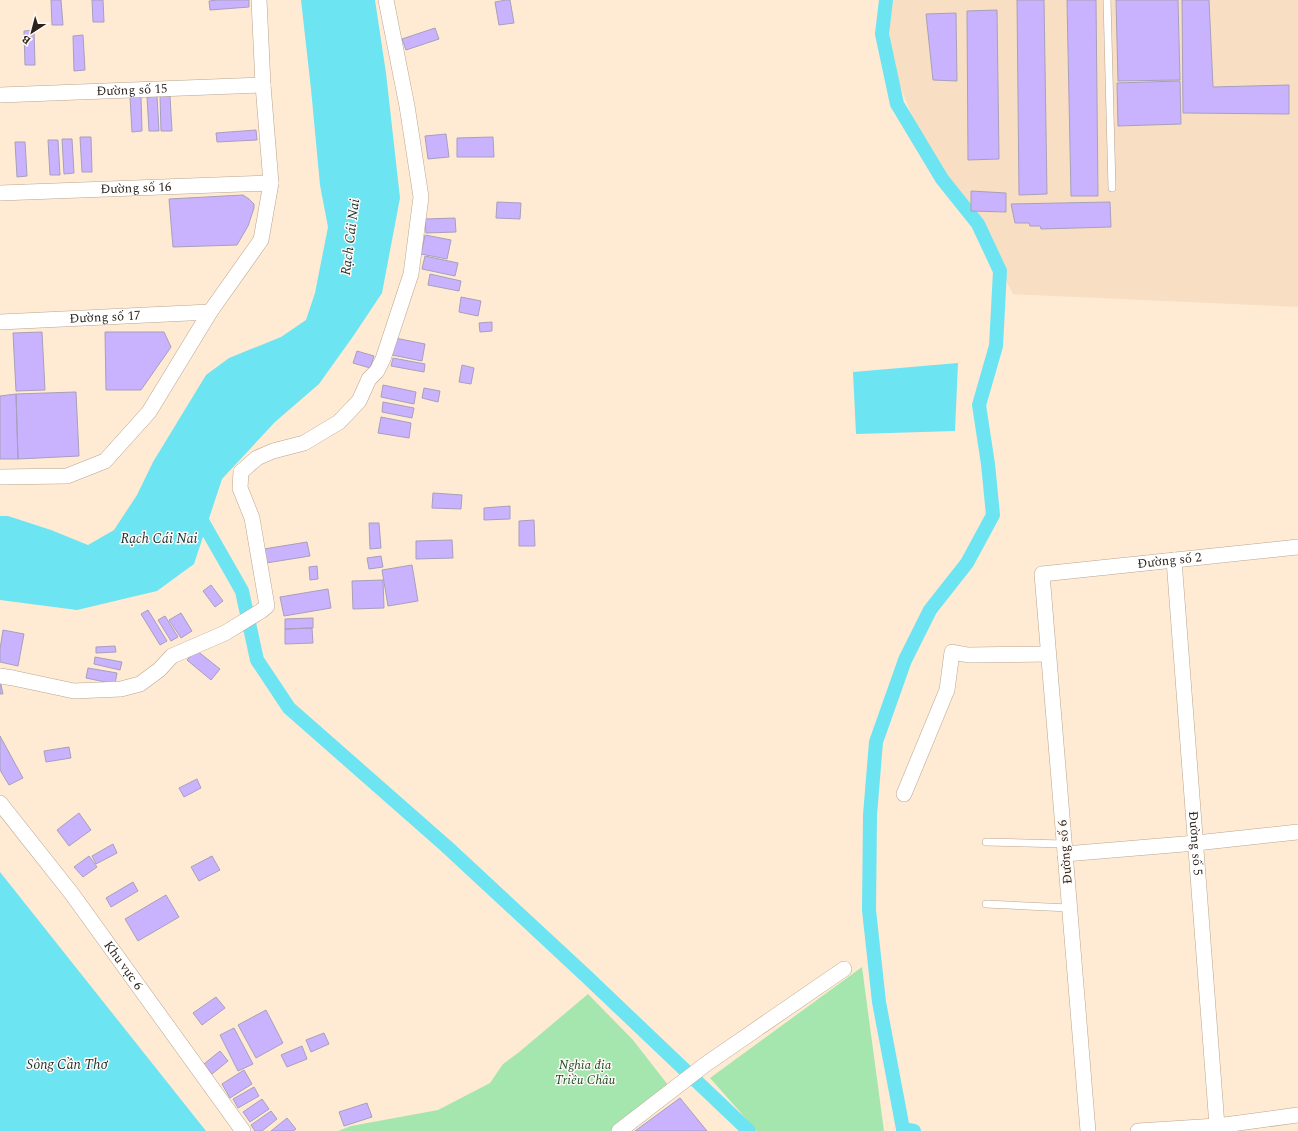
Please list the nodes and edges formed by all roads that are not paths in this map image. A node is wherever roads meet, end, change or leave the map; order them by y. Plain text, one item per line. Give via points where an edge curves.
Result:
1 (259, 0) edge
2 (386, 0) edge
3 (1107, 0) edge
4 (263, 85) junction
5 (0, 95) edge
6 (271, 183) junction
7 (1112, 188) dead end
8 (0, 193) edge
9 (210, 312) junction
10 (0, 322) edge
11 (0, 477) edge
12 (1298, 547) edge
13 (1174, 560) junction
14 (1042, 574) joint
15 (1048, 654) junction
16 (0, 676) edge
17 (904, 794) dead end
18 (0, 803) edge
19 (1298, 832) edge
20 (986, 842) dead end
21 (1196, 843) junction
22 (1064, 849) junction
23 (986, 904) dead end
24 (1069, 908) junction
25 (844, 969) dead end
26 (1298, 1115) edge
27 (1217, 1126) junction
28 (243, 1131) edge
29 (619, 1131) edge
30 (1088, 1131) edge
31 (1138, 1131) edge

1 - 4 street
2 - 16 street via 407,106 421,197 411,274 383,359 369,379 359,401 339,422 304,443 272,451 257,458 241,472 240,488 252,518 267,606 225,633 172,656 140,684 121,689 74,691
3 - 7 lane
4 - 5 street, Đường số 15
4 - 6 street
6 - 8 street, Đường số 16
6 - 9 street via 260,240
9 - 10 street, Đường số 17
9 - 11 street via 149,412 105,461 67,476
12 - 13 street, Đường số 2
13 - 14 street, Đường số 2
13 - 21 street, Đường số 5
14 - 15 street, Đường số 6
15 - 17 street via 968,655 952,652 946,690
15 - 22 street, Đường số 6
18 - 28 street, Khu vực 6 via 72,894
19 - 21 street
20 - 22 lane
21 - 22 street
21 - 27 street, Đường số 5
22 - 24 street, Đường số 6
23 - 24 lane
24 - 30 street, Đường số 6
25 - 29 street via 697,1071
26 - 27 street
27 - 31 street

